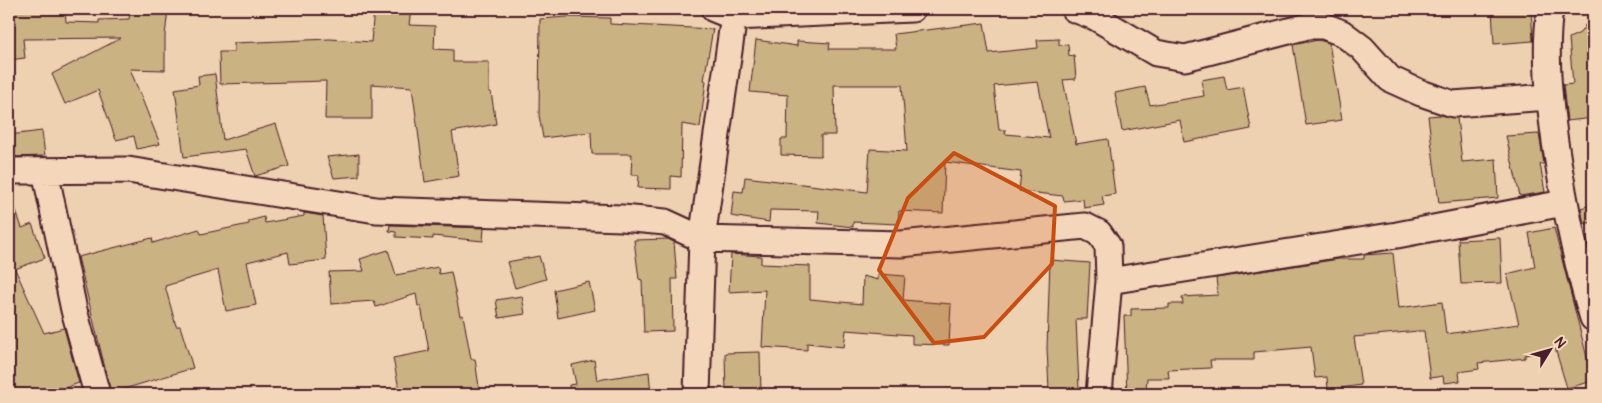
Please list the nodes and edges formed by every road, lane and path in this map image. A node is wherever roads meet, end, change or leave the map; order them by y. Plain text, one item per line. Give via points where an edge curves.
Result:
1 (912, 9) edge
2 (1074, 9) edge
3 (1550, 9) edge
4 (728, 11) edge
5 (1549, 98) junction
6 (9, 171) edge
7 (45, 171) junction
8 (1564, 203) junction
9 (702, 239) junction
10 (1109, 281) junction
11 (1593, 318) edge
12 (97, 394) edge
13 (697, 394) edge
14 (1099, 394) edge

1 - 4 street
2 - 5 street via 1095,17 1156,53 1185,58 1308,26 1324,26 1342,33 1362,48 1390,79 1453,104
3 - 5 street via 1547,34
4 - 9 street
5 - 8 street
6 - 7 street
7 - 9 street via 128,170 376,210 666,222
7 - 12 street via 74,310
8 - 10 street via 1397,235
8 - 11 street
9 - 10 street via 901,244 1085,226 1099,233 1108,246
9 - 13 street
10 - 14 street

